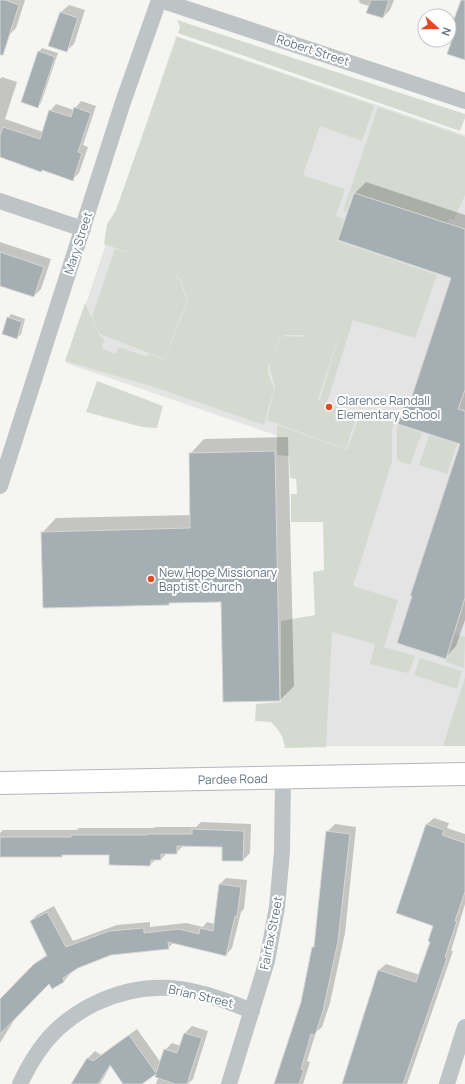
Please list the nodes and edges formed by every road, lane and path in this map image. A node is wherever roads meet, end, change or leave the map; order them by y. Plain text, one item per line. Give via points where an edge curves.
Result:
1 (159, 0) edge
2 (465, 101) edge
3 (0, 201) edge
4 (83, 230) junction
5 (1, 479) edge
6 (465, 774) edge
7 (283, 777) junction
8 (0, 783) edge
9 (252, 1011) junction
10 (465, 1027) edge
11 (20, 1084) edge
12 (229, 1084) edge
13 (447, 1084) edge

1 - 2 street, Robert Street
1 - 4 street, Mary Street via 123,102
3 - 4 street
4 - 5 street, Mary Street
6 - 7 main road, Pardee Road
7 - 8 main road, Pardee Road
7 - 9 street, Fairfax Street via 282,852 277,907 267,961
9 - 11 street, Brian Street via 215,998 171,988 125,992 100,1001 76,1014 60,1027 38,1051
9 - 12 street, Fairfax Street
10 - 13 street

